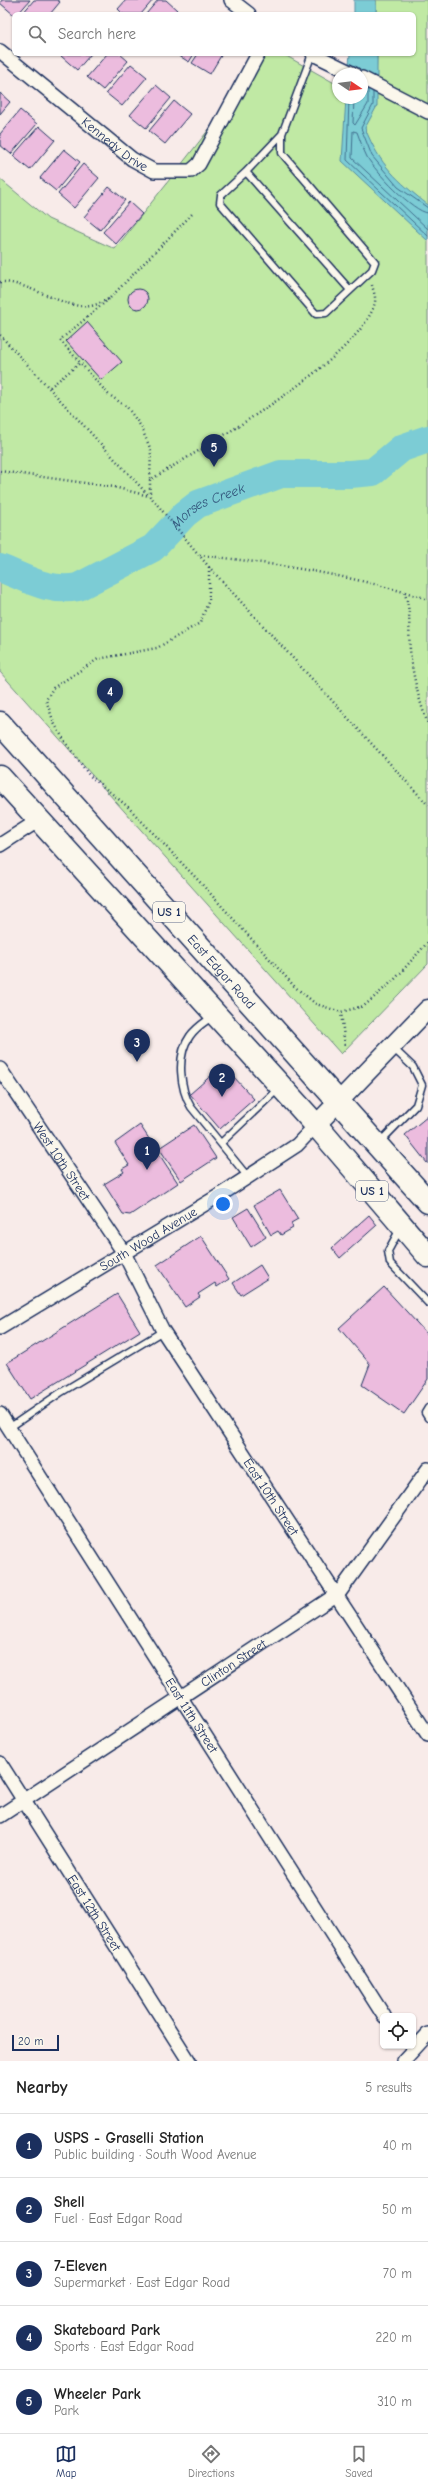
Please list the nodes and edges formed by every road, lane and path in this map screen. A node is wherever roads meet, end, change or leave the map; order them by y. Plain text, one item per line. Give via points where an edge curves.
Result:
1 (231, 0) edge
2 (246, 12) edge
3 (0, 51) edge
4 (257, 56) edge
5 (311, 56) edge
6 (316, 56) edge
7 (342, 68) edge
8 (368, 81) edge
9 (428, 112) edge
10 (282, 134) junction
11 (246, 172) junction
12 (192, 214) dead end
13 (0, 282) edge
14 (372, 285) dead end
15 (350, 290) junction
16 (108, 299) junction
17 (0, 335) edge
18 (80, 363) junction
19 (50, 387) junction
20 (0, 471) edge
21 (150, 480) junction
22 (150, 496) junction
23 (200, 555) junction
24 (209, 567) junction
25 (404, 592) junction
26 (428, 599) edge
27 (0, 723) edge
28 (428, 724) edge
29 (0, 777) edge
30 (428, 805) edge
31 (39, 820) junction
32 (0, 845) edge
33 (428, 942) edge
34 (341, 1012) junction
35 (427, 1012) edge
36 (214, 1015) junction
37 (345, 1046) dead end
38 (391, 1046) junction
39 (0, 1069) edge
40 (280, 1087) junction
41 (338, 1101) junction
42 (316, 1126) junction
43 (221, 1143) junction
44 (377, 1145) junction
45 (248, 1177) junction
46 (424, 1194) edge
47 (402, 1226) junction
48 (124, 1253) junction
49 (428, 1256) edge
50 (428, 1303) edge
51 (0, 1328) edge
52 (163, 1331) junction
53 (428, 1408) edge
54 (0, 1414) edge
55 (428, 1418) edge
56 (9, 1428) junction
57 (428, 1469) edge
58 (336, 1595) junction
59 (181, 1697) junction
60 (428, 1735) edge
61 (0, 1763) edge
62 (24, 1801) junction
63 (0, 1816) edge
64 (382, 2013) edge
65 (428, 2034) edge
66 (405, 2054) edge
67 (189, 2061) edge

1 - 2 street
3 - 4 street, Kennedy Drive via 132,159 154,171 191,171 199,164
5 - 10 lane
6 - 7 street
8 - 9 street
10 - 11 lane
10 - 15 lane via 282,152 375,262 372,270
11 - 15 lane
11 - 15 lane via 221,195 220,203 316,314 326,313
12 - 16 path
13 - 16 path via 25,286 61,301 90,306
14 - 21 path via 376,300 371,315 349,343 310,376
16 - 18 path via 60,340
17 - 19 path
18 - 19 path
18 - 21 path via 108,394 127,407 140,425 151,450
19 - 22 path
20 - 22 path via 21,476 114,487
21 - 22 path
22 - 23 path
23 - 24 path
23 - 25 path via 259,562
24 - 30 path
24 - 34 path via 209,600 200,623 157,648 98,659 52,688 46,700 54,723 89,775 127,806 295,987 316,1004
25 - 26 path
25 - 28 path via 409,603 410,650 422,710
27 - 41 highway, East Edgar Road / US 1
29 - 31 highway, US 1
31 - 32 street
31 - 36 highway, US 1
33 - 34 path via 394,980 364,1006
34 - 37 path
35 - 38 main road, South Wood Avenue
36 - 40 highway, US 1
36 - 43 lane via 197,1027 188,1038 182,1065 182,1083 184,1096
38 - 41 main road, South Wood Avenue
38 - 44 lane via 413,1067 422,1085 416,1105
39 - 48 street, West 10th Street
40 - 42 highway, US 1
40 - 43 lane
41 - 42 main road, South Wood Avenue
41 - 44 highway, East Edgar Road / US 1
42 - 45 street, South Wood Avenue via 297,1145
42 - 47 highway, US 1
43 - 45 lane
44 - 46 highway, East Edgar Road / US 1
45 - 48 street, South Wood Avenue
47 - 49 highway, US 1
47 - 50 lane via 388,1252 390,1263
48 - 51 street, South Wood Avenue
48 - 52 street, East 10th Street
52 - 56 lane via 60,1393
52 - 58 street, East 10th Street
53 - 55 lane via 425,1413
54 - 56 street, East 11th Street
56 - 59 street, East 11th Street
57 - 58 street, Clinton Street
58 - 59 street, Clinton Street
58 - 60 street, East 10th Street
59 - 62 street, Clinton Street
59 - 64 street, East 11th Street
61 - 62 street, East 12th Street
62 - 63 street, Clinton Street
62 - 67 street, East 12th Street
65 - 66 street

